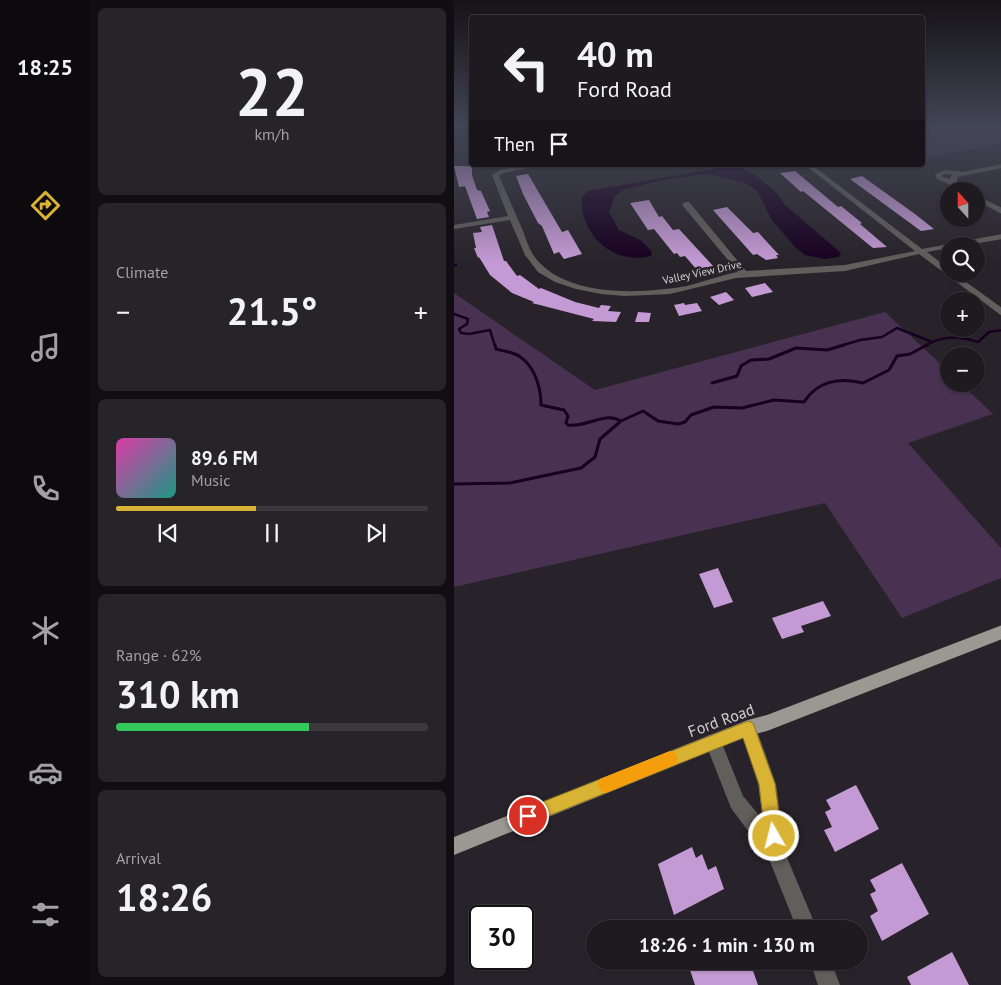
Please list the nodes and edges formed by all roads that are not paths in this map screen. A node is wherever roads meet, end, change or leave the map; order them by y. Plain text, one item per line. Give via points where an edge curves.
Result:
1 (489, 171) edge
2 (508, 171) edge
3 (816, 171) edge
4 (977, 171) edge
5 (963, 174) junction
6 (497, 176) junction
7 (953, 180) junction
8 (956, 182) edge
9 (985, 202) edge
10 (686, 204) dead end
11 (1001, 212) edge
12 (513, 217) junction
13 (454, 227) edge
14 (1001, 236) edge
15 (985, 239) edge
16 (940, 248) edge
17 (921, 251) junction
18 (940, 265) edge
19 (744, 274) junction
20 (961, 282) edge
21 (1001, 313) edge
22 (1001, 632) edge
23 (748, 728) junction
24 (713, 742) junction
25 (454, 846) edge
26 (776, 853) junction
27 (803, 920) edge
28 (823, 970) edge
29 (829, 985) edge

1 - 6 street
2 - 6 street
3 - 17 street
4 - 5 street
5 - 7 street via 954,176
5 - 7 street via 938,174 939,178
6 - 12 street, Valley View Drive
7 - 8 street
9 - 11 street
10 - 19 street
12 - 13 street
12 - 19 street, Valley View Drive via 535,264 553,277 579,287 620,293 656,293
14 - 15 street, Valley View Drive
16 - 17 street, Valley View Drive
17 - 18 street
17 - 19 street, Valley View Drive via 844,268
20 - 21 street
22 - 23 main road, Ford Road via 767,724
23 - 24 main road, Ford Road
23 - 26 street via 767,784
24 - 25 main road, Ford Road
24 - 26 street via 737,802
26 - 27 street
28 - 29 street

